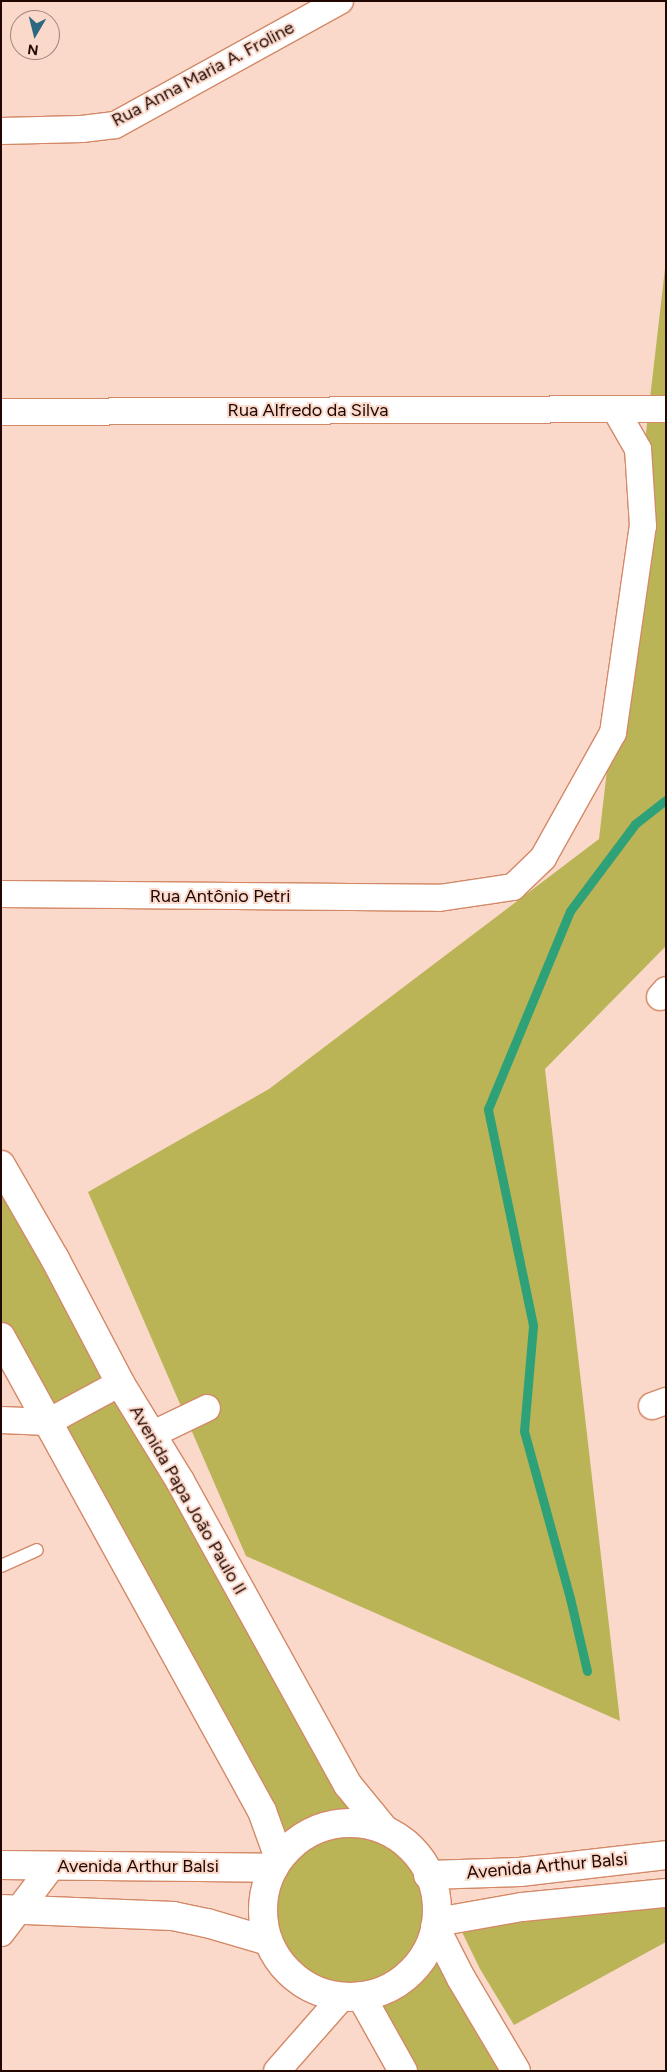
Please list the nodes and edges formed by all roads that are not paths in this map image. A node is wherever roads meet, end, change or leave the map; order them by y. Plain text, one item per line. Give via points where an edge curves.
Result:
1 (340, 1) edge
2 (1, 131) edge
3 (615, 409) junction
4 (666, 409) edge
5 (1, 412) edge
6 (1, 894) edge
7 (1, 1165) edge
8 (1, 1337) edge
9 (120, 1383) junction
10 (207, 1408) dead end
11 (1, 1420) edge
12 (48, 1422) junction
13 (152, 1435) junction
14 (37, 1550) dead end
15 (1, 1566) edge
16 (384, 1829) junction
17 (666, 1855) edge
18 (276, 1863) junction
19 (1, 1865) edge
20 (52, 1866) junction
21 (428, 1875) junction
22 (666, 1893) edge
23 (11, 1909) edge
24 (436, 1924) junction
25 (1, 1933) edge
26 (268, 1941) junction
27 (352, 1997) junction
28 (277, 2071) edge
29 (404, 2071) edge
30 (516, 2071) edge

1 - 2 street, Rua Anna Maria A. Froline via 115,125
3 - 4 street, Rua Alfredo da Silva
3 - 5 street, Rua Alfredo da Silva
3 - 6 street, Rua Antônio Petri via 638,450 643,526 613,733 543,858 512,887 439,898
7 - 9 main road, Avenida Papa João Paulo II
8 - 12 main road
9 - 12 street
9 - 13 main road, Avenida Papa João Paulo II
10 - 13 street
11 - 12 street
12 - 18 main road via 262,1812
13 - 16 main road, Avenida Papa João Paulo II via 348,1785
14 - 15 lane
16 - 18 main road via 355,1823 327,1826 300,1838
16 - 21 main road via 408,1845
17 - 21 main road, Avenida Arthur Balsi via 520,1872
18 - 20 main road, Avenida Arthur Balsi
18 - 26 main road via 266,1884 262,1912
19 - 20 main road, Avenida Arthur Balsi
20 - 23 street
21 - 24 main road via 436,1894
22 - 24 main road via 522,1906
23 - 25 street
23 - 26 main road via 173,1916
24 - 27 main road via 428,1949 412,1972 388,1989
24 - 30 main road via 461,1978
26 - 27 main road via 283,1966 305,1984
27 - 28 street
27 - 29 main road

